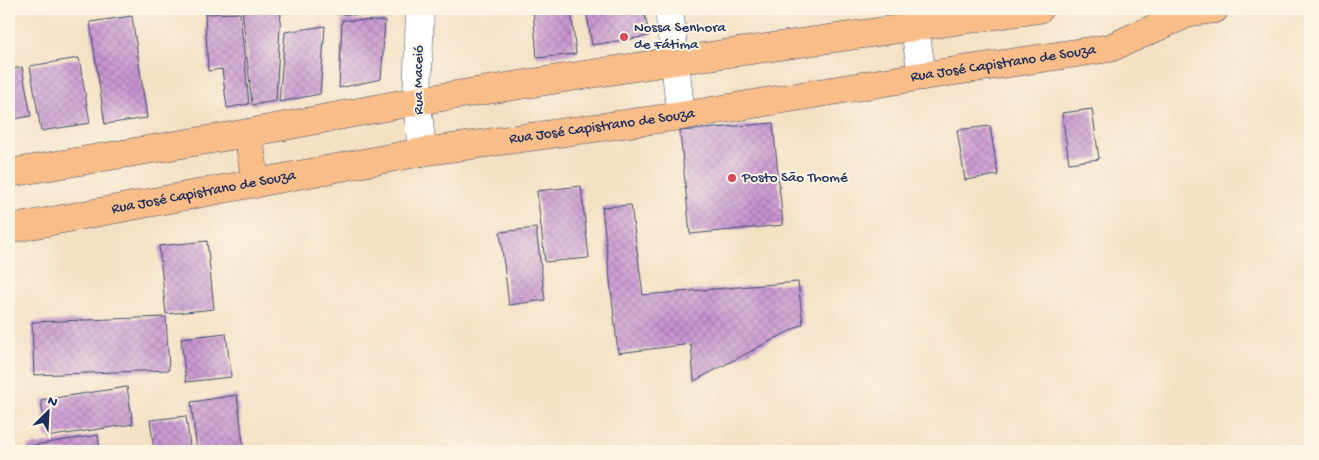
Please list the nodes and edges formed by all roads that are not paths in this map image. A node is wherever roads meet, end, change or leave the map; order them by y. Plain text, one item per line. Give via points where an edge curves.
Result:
1 (420, 9) edge
2 (669, 9) edge
3 (1039, 9) edge
4 (1191, 10) edge
5 (914, 17) edge
6 (674, 61) junction
7 (922, 76) junction
8 (417, 101) junction
9 (681, 116) junction
10 (248, 133) junction
11 (422, 152) junction
12 (9, 173) edge
13 (256, 184) junction
14 (9, 229) edge

1 - 8 street, Rua Maceió
2 - 6 street
3 - 5 main road
4 - 7 main road, Rua José Capistrano de Souza via 1110,48
5 - 6 main road
5 - 7 street
6 - 8 main road
6 - 9 street
7 - 9 main road, Rua José Capistrano de Souza
8 - 10 main road
8 - 11 street, Rua Maceió
9 - 11 main road, Rua José Capistrano de Souza
10 - 12 main road
10 - 13 main road
11 - 13 main road, Rua José Capistrano de Souza
13 - 14 main road, Rua José Capistrano de Souza

